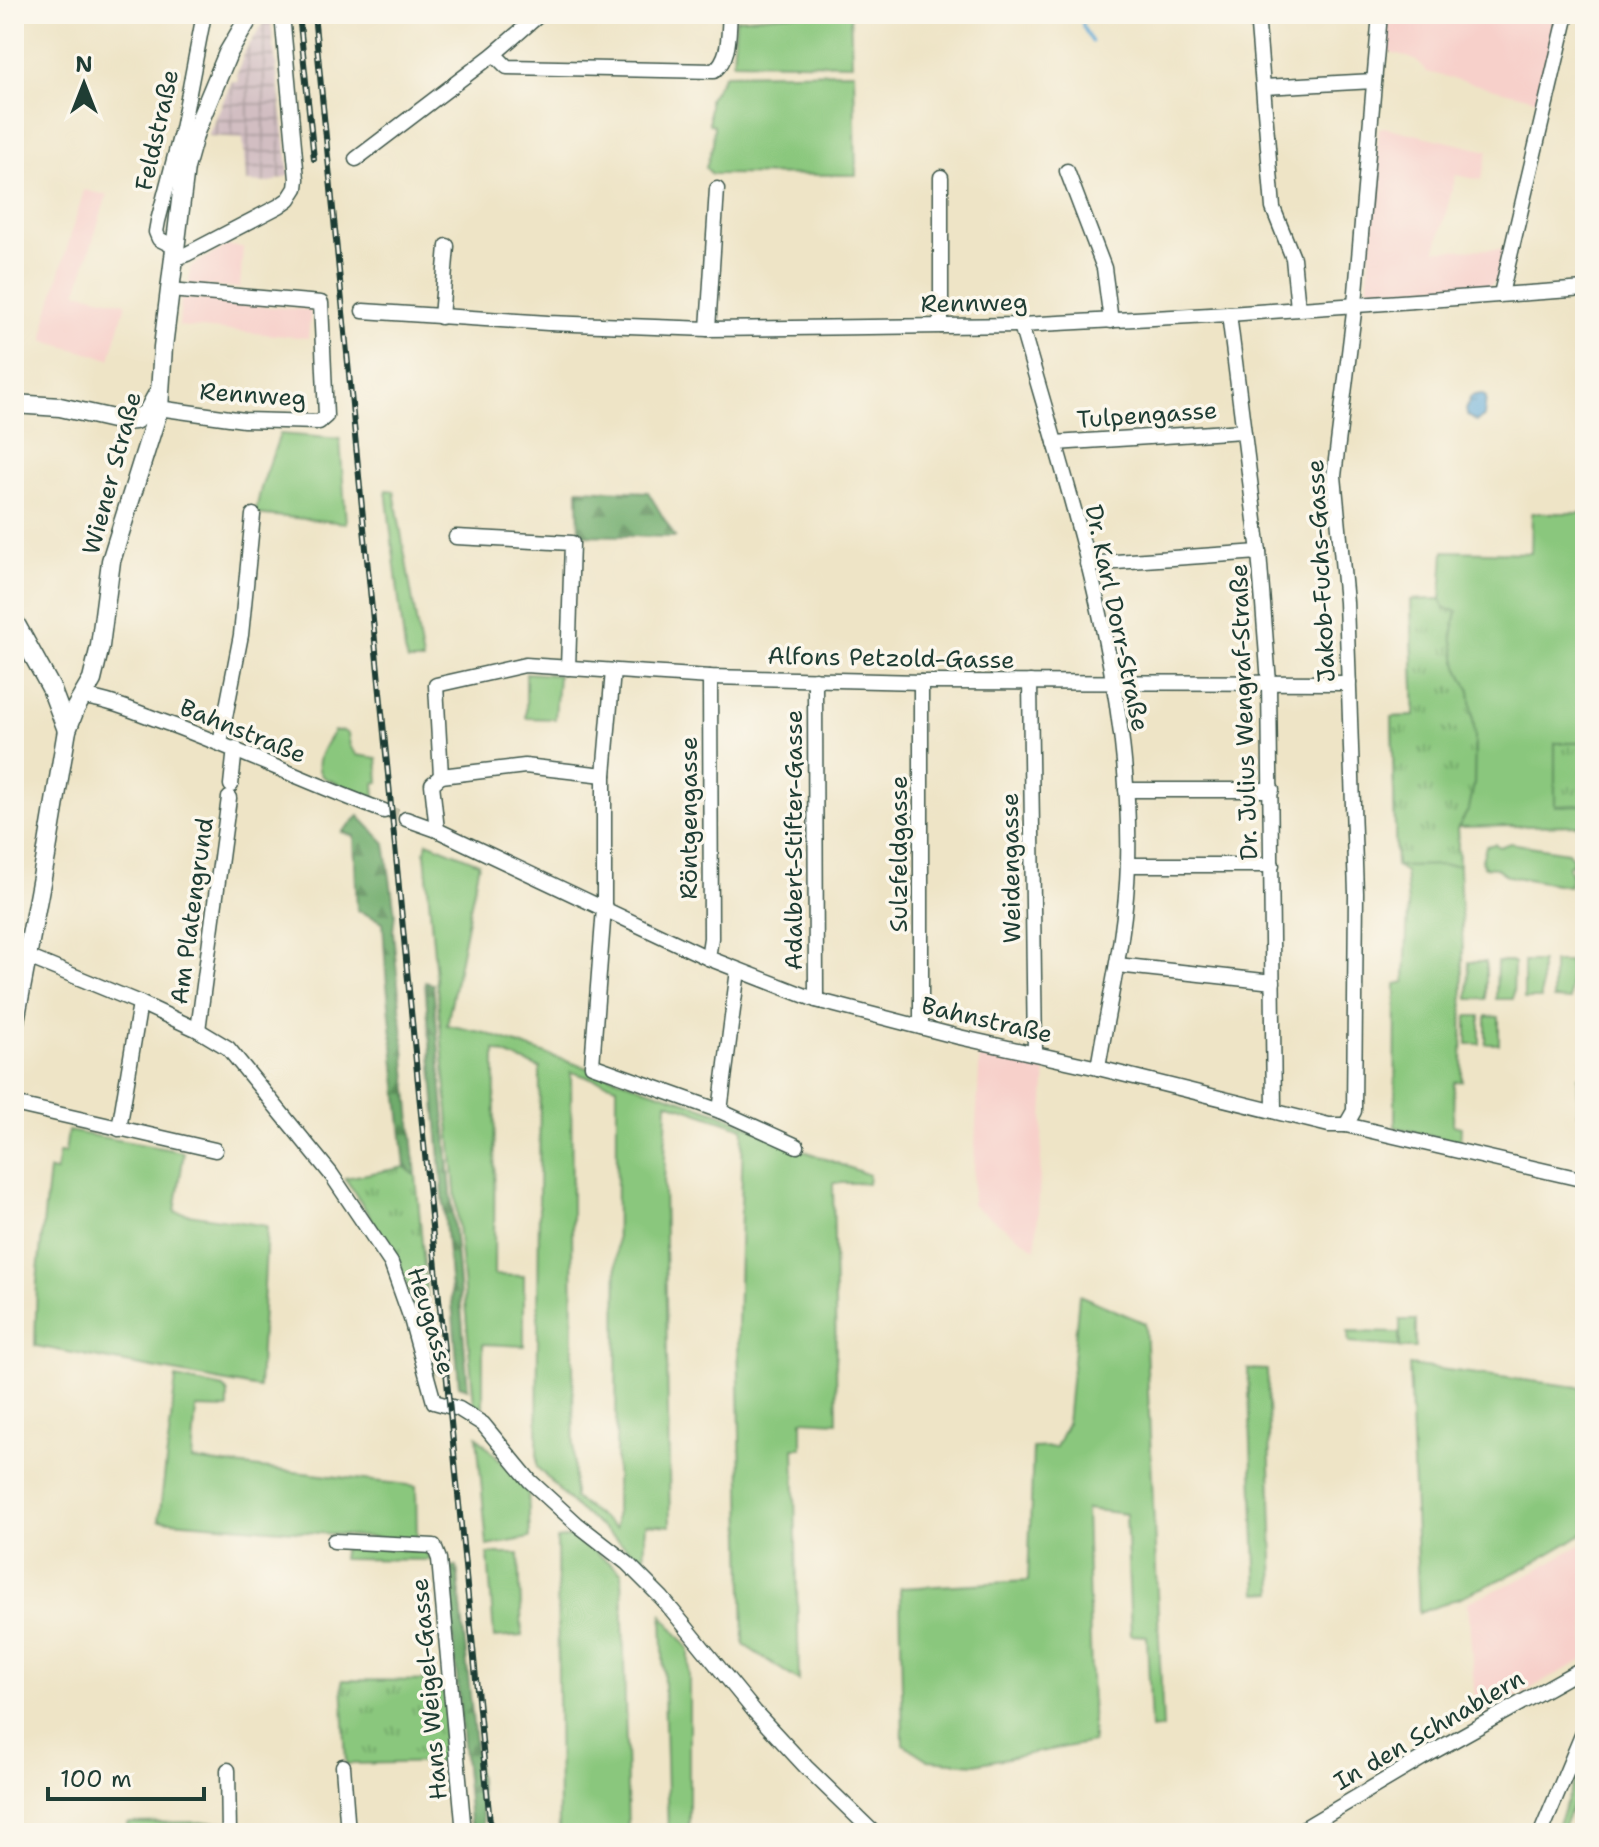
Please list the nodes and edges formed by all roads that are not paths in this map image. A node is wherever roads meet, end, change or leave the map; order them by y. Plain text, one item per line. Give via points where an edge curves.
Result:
1 (204, 14) edge
2 (251, 14) edge
3 (282, 14) edge
4 (540, 14) edge
5 (730, 14) edge
6 (1257, 14) edge
7 (1380, 14) edge
8 (1567, 14) edge
9 (494, 54) junction
10 (1374, 81) junction
11 (1264, 87) junction
12 (356, 159) dead end
13 (1067, 171) dead end
14 (941, 177) dead end
15 (717, 189) dead end
16 (447, 246) dead end
17 (174, 253) junction
18 (1585, 289) edge
19 (170, 290) junction
20 (1501, 294) junction
21 (1355, 304) junction
22 (1298, 308) junction
23 (363, 311) dead end
24 (1229, 314) junction
25 (441, 317) junction
26 (1111, 321) junction
27 (1021, 325) junction
28 (941, 326) junction
29 (708, 329) junction
30 (14, 404) edge
31 (155, 408) junction
32 (122, 421) junction
33 (1243, 431) junction
34 (1055, 443) junction
35 (146, 457) junction
36 (253, 515) dead end
37 (456, 537) dead end
38 (1259, 552) junction
39 (1087, 564) junction
40 (14, 621) edge
41 (568, 668) junction
42 (613, 671) junction
43 (710, 677) junction
44 (815, 679) junction
45 (921, 682) junction
46 (1030, 682) junction
47 (1113, 682) junction
48 (1269, 683) junction
49 (1349, 683) junction
50 (51, 688) junction
51 (84, 697) junction
52 (67, 730) junction
53 (220, 743) junction
54 (235, 748) junction
55 (604, 775) junction
56 (441, 776) junction
57 (1126, 790) junction
58 (1272, 790) junction
59 (384, 811) tunnel mouth
60 (406, 819) tunnel mouth
61 (437, 830) junction
62 (1128, 865) junction
63 (1272, 865) junction
64 (604, 908) junction
65 (28, 957) junction
66 (708, 958) junction
67 (1117, 965) junction
68 (738, 970) junction
69 (1273, 982) junction
70 (816, 1000) junction
71 (140, 1003) junction
72 (14, 1026) edge
73 (921, 1027) junction
74 (198, 1030) junction
75 (1035, 1053) junction
76 (1098, 1068) junction
77 (14, 1104) edge
78 (1274, 1110) junction
79 (720, 1111) junction
80 (1346, 1125) junction
81 (119, 1129) junction
82 (797, 1146) dead end
83 (215, 1150) dead end
84 (1585, 1180) edge
85 (334, 1541) dead end
86 (1585, 1667) edge
87 (1585, 1728) edge
88 (343, 1766) dead end
89 (228, 1770) dead end
90 (229, 1833) edge
91 (348, 1833) edge
92 (464, 1833) edge
93 (874, 1833) edge
94 (1296, 1833) edge
95 (1541, 1833) edge

1 - 17 street, Feldstraße via 156,232
2 - 17 main road, Wiener Straße via 228,53 190,149
3 - 17 street via 296,188 289,199 187,254
4 - 9 street
5 - 9 street via 727,54 714,71 507,67
6 - 11 street
7 - 10 street, Jakob-Fuchs-Gasse
8 - 20 street
9 - 12 street
10 - 11 street
10 - 21 street, Jakob-Fuchs-Gasse
11 - 22 street via 1273,208 1293,258
13 - 26 street via 1104,268
14 - 28 street
15 - 29 street
16 - 25 street
17 - 19 main road, Wiener Straße
18 - 20 street, Rennweg
19 - 31 main road, Wiener Straße
19 - 31 street, Rennweg via 321,303 326,416 319,422 244,420
20 - 21 street, Rennweg
21 - 22 street, Rennweg
21 - 49 street, Jakob-Fuchs-Gasse via 1334,476
22 - 24 street, Rennweg
23 - 25 street, Rennweg
24 - 26 street, Rennweg
24 - 33 street, Dr. Julius Wengraf-Straße
25 - 29 street, Rennweg
26 - 27 street, Rennweg
27 - 28 street, Rennweg
27 - 34 street, Dr. Karl Dorr-Straße
28 - 29 street, Rennweg
30 - 32 main road via 60,407
31 - 32 main road
31 - 35 main road, Wiener Straße
32 - 35 main road via 136,431
33 - 34 street, Tulpengasse
33 - 38 street, Dr. Julius Wengraf-Straße
34 - 39 street, Dr. Karl Dorr-Straße
35 - 51 main road, Wiener Straße via 111,561 100,646
36 - 53 street via 241,635
37 - 41 street via 572,543
38 - 39 street
38 - 48 street, Dr. Julius Wengraf-Straße
39 - 47 street, Dr. Karl Dorr-Straße
40 - 50 main road
41 - 42 street, Alfons Petzold-Gasse
41 - 56 street, Alfons Petzold-Gasse via 525,665 436,685
42 - 43 street, Alfons Petzold-Gasse
42 - 55 street
43 - 44 street, Alfons Petzold-Gasse
43 - 66 street, Röntgengasse
44 - 45 street, Alfons Petzold-Gasse
44 - 70 street, Adalbert-Stifter-Gasse
45 - 46 street, Alfons Petzold-Gasse
45 - 73 street, Sulzfeldgasse
46 - 47 street, Alfons Petzold-Gasse
46 - 75 street, Weidengasse
47 - 48 street, Alfons Petzold-Gasse
47 - 57 street, Dr. Karl Dorr-Straße
48 - 49 street, Alfons Petzold-Gasse
48 - 58 street, Dr. Julius Wengraf-Straße
49 - 80 street, Jakob-Fuchs-Gasse via 1356,893 1354,1111
50 - 51 main road
50 - 52 main road
51 - 52 main road, Wiener Straße
51 - 53 street, Bahnstraße
52 - 65 main road
53 - 54 street, Bahnstraße
54 - 59 street, Bahnstraße
54 - 74 street, Am Platengrund
55 - 56 street via 525,766
55 - 64 street
56 - 61 street via 432,784
57 - 58 street
57 - 62 street, Dr. Karl Dorr-Straße
58 - 63 street, Dr. Julius Wengraf-Straße
60 - 61 street, Bahnstraße
61 - 64 street, Bahnstraße
62 - 63 street
62 - 67 street, Dr. Karl Dorr-Straße
63 - 69 street, Dr. Julius Wengraf-Straße
64 - 66 street, Bahnstraße
64 - 79 street via 592,1065
65 - 71 street, Heugasse
65 - 72 main road
66 - 68 street, Bahnstraße
67 - 69 street
67 - 76 street, Dr. Karl Dorr-Straße
68 - 70 street, Bahnstraße
68 - 79 street
69 - 78 street, Dr. Julius Wengraf-Straße
70 - 73 street, Bahnstraße
71 - 74 street, Heugasse
71 - 81 street
73 - 75 street, Bahnstraße
74 - 93 street, Heugasse via 228,1048 266,1093 331,1174 391,1263 434,1402 483,1424 530,1481 627,1563 755,1712
75 - 76 street, Bahnstraße
76 - 78 street, Bahnstraße
77 - 81 street
78 - 80 street, Bahnstraße
79 - 82 street
80 - 84 street, Bahnstraße
81 - 83 street
85 - 92 street, Hans Weigel-Gasse via 434,1546
86 - 94 street, In den Schnablern
87 - 95 street
88 - 91 street
89 - 90 street

